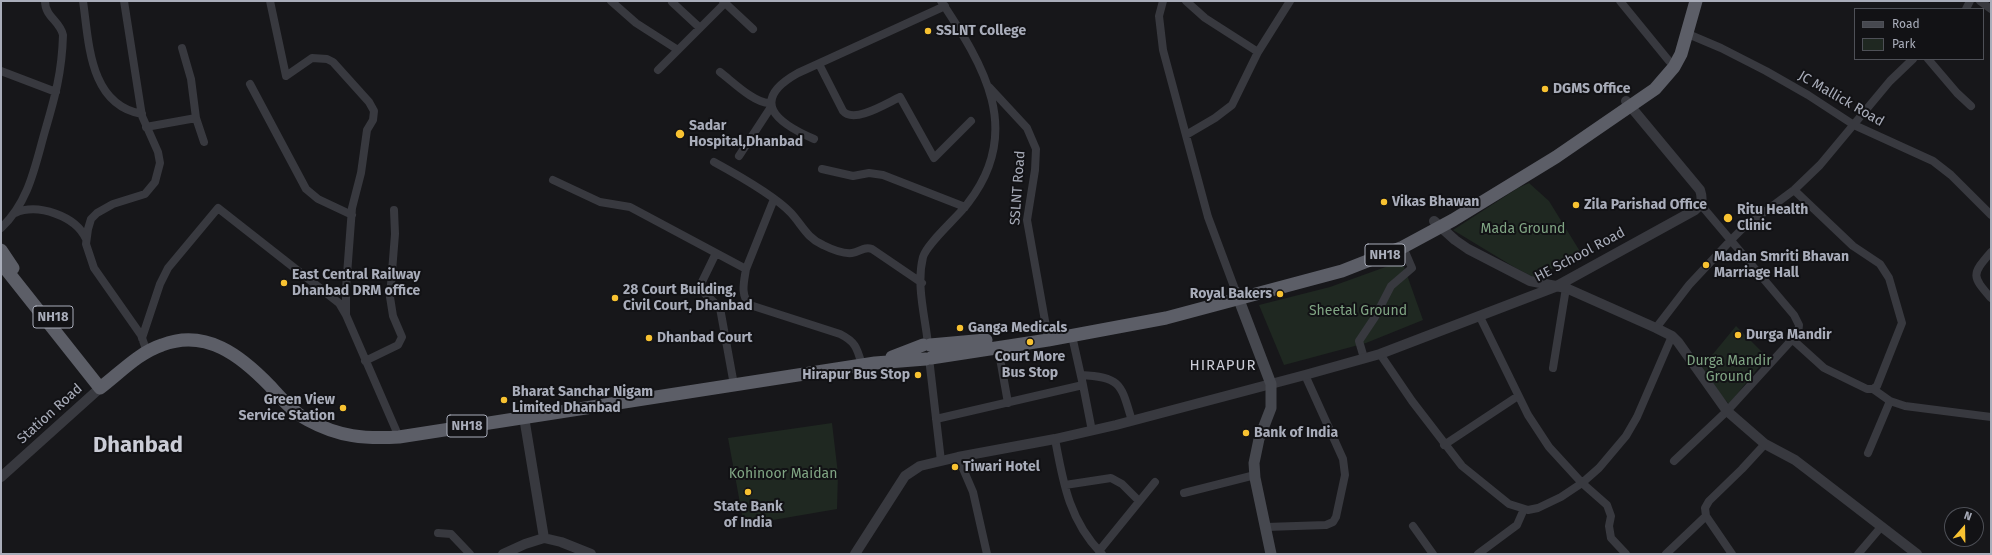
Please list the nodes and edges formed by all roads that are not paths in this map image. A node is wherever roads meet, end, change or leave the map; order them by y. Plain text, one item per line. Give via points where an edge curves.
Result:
1 (45, 1) edge
2 (83, 1) edge
3 (124, 1) edge
4 (270, 1) edge
5 (611, 1) edge
6 (1163, 1) edge
7 (1186, 1) edge
8 (1290, 1) edge
9 (1620, 1) edge
10 (1687, 1) edge
11 (1696, 1) edge
12 (1980, 1) edge
13 (672, 2) edge
14 (724, 2) edge
15 (943, 3) edge
16 (1991, 9) edge
17 (700, 28) junction
18 (753, 29) dead end
19 (1688, 34) junction
20 (182, 48) dead end
21 (678, 50) junction
22 (1258, 52) junction
23 (1912, 60) edge
24 (1929, 60) edge
25 (1669, 61) junction
26 (819, 64) junction
27 (658, 70) dead end
28 (1, 71) edge
29 (720, 72) dead end
30 (250, 84) dead end
31 (987, 85) junction
32 (56, 92) junction
33 (1628, 104) junction
34 (771, 105) junction
35 (1971, 106) dead end
36 (142, 114) junction
37 (196, 118) junction
38 (971, 121) dead end
39 (1854, 125) junction
40 (146, 127) junction
41 (1186, 135) junction
42 (814, 139) dead end
43 (204, 142) dead end
44 (739, 156) dead end
45 (714, 162) dead end
46 (822, 169) dead end
47 (553, 180) dead end
48 (1794, 190) junction
49 (774, 199) junction
50 (1701, 205) junction
51 (965, 207) junction
52 (394, 210) dead end
53 (15, 213) junction
54 (1991, 215) edge
55 (352, 216) junction
56 (1437, 225) junction
57 (1, 228) edge
58 (86, 239) junction
59 (1731, 240) junction
60 (1403, 247) junction
61 (1, 250) edge
62 (1991, 252) edge
63 (716, 253) junction
64 (2, 266) edge
65 (746, 269) junction
66 (922, 283) junction
67 (1560, 288) junction
68 (1238, 295) junction
69 (1991, 298) edge
70 (346, 315) junction
71 (1480, 317) junction
72 (1656, 328) junction
73 (1048, 336) junction
74 (1072, 336) junction
75 (1672, 336) junction
76 (142, 338) junction
77 (1793, 340) junction
78 (998, 347) junction
79 (147, 352) junction
80 (928, 352) junction
81 (1380, 354) junction
82 (1364, 358) junction
83 (365, 361) junction
84 (862, 365) junction
85 (1553, 368) dead end
86 (1081, 375) junction
87 (1305, 375) junction
88 (1271, 384) junction
89 (104, 385) junction
90 (734, 385) junction
91 (1083, 385) junction
92 (1873, 389) junction
93 (1518, 396) junction
94 (1890, 400) junction
95 (1008, 403) junction
96 (1727, 411) junction
97 (524, 417) junction
98 (1991, 417) edge
99 (936, 420) junction
100 (1132, 421) junction
101 (1092, 431) junction
102 (399, 437) junction
103 (1055, 439) junction
104 (1765, 444) junction
105 (1444, 445) junction
106 (1868, 453) dead end
107 (958, 457) junction
108 (941, 461) junction
109 (1674, 461) dead end
110 (1255, 475) junction
111 (1, 477) edge
112 (1155, 482) dead end
113 (1582, 483) junction
114 (1065, 485) junction
115 (1184, 494) dead end
116 (1139, 501) junction
117 (1524, 509) junction
118 (1706, 516) junction
119 (1413, 526) dead end
120 (1266, 527) junction
121 (1881, 527) junction
122 (438, 533) dead end
123 (544, 538) junction
124 (1100, 553) edge
125 (470, 554) edge
126 (503, 554) edge
127 (591, 554) edge
128 (855, 554) edge
129 (987, 554) edge
130 (1271, 554) edge
131 (1433, 554) edge
132 (1478, 554) edge
133 (1626, 554) edge
134 (1666, 554) edge
135 (1732, 554) edge
136 (1858, 554) edge
137 (1916, 554) edge

1 - 32 street via 46,12 62,29 63,35 62,68
2 - 36 street via 93,66 99,82 123,108
3 - 36 street
4 - 55 street via 286,76 309,59 315,57 330,60 372,107 374,116 367,130
5 - 21 street via 636,23
6 - 41 street via 1159,16 1163,50
7 - 22 street via 1205,18
8 - 22 street
9 - 25 street
10 - 25 highway, NH18 via 1679,35
11 - 19 highway, NH18
12 - 16 street
13 - 17 street
14 - 17 street
14 - 18 street
15 - 26 street
15 - 31 street via 974,51
17 - 21 street
19 - 33 highway, NH18 via 1674,68 1655,89
19 - 39 street, JC Mallick Road via 1766,71
20 - 37 street
21 - 27 street
22 - 41 street via 1232,105
23 - 39 street via 1890,81
24 - 35 street
25 - 33 highway, NH18 via 1652,82
26 - 34 street via 798,73 784,83 771,99
26 - 38 street via 843,111 848,115 859,115 900,97 934,158
28 - 32 street
29 - 34 street via 752,97
30 - 55 street via 306,189 318,199
31 - 51 street via 995,118 994,151 984,180
31 - 73 street, SSLNT Road via 1027,128 1036,149 1027,220
32 - 53 street via 30,184
33 - 50 street via 1700,190
33 - 56 highway, NH18 via 1556,157
34 - 42 street via 783,122
34 - 44 street
36 - 40 street
37 - 40 street
37 - 43 street
39 - 48 street via 1820,165
39 - 54 street, JC Mallick Road via 1933,161
40 - 58 street via 160,158 154,182 145,194 118,202 97,213 89,223
41 - 68 street via 1208,217
45 - 49 street
46 - 51 street via 853,176 869,172 882,175
47 - 63 street via 600,202 630,207
48 - 59 street
48 - 92 street via 1853,246 1880,264 1889,278 1902,323 1877,386
49 - 65 street
49 - 66 street via 791,213 802,230 815,242 847,253 864,247 872,249
50 - 59 street
50 - 67 street, HE School Road
51 - 66 street via 924,256
52 - 83 street via 395,234 390,297 393,316 402,337 398,345
53 - 57 street
53 - 58 street via 29,208 56,215 77,226
55 - 70 street
56 - 60 highway, NH18
56 - 67 street via 1468,249 1508,270 1530,281
56 - 68 highway, NH18 via 1348,262
58 - 76 street via 94,268
59 - 72 street via 1689,285
59 - 77 street via 1794,315 1799,325 1798,333
60 - 68 highway, NH18 via 1342,271
60 - 82 street via 1412,268 1391,286 1359,341
61 - 89 highway, NH18
62 - 69 street via 1976,275 1976,281
63 - 65 street
63 - 90 street via 699,288 720,308
64 - 89 highway, NH18
65 - 84 street via 743,291 750,305 851,339
66 - 80 street via 921,298
67 - 71 street, HE School Road
67 - 72 street
67 - 85 street
68 - 73 highway, NH18
68 - 74 highway, NH18 via 1166,318
68 - 88 main road
70 - 76 street via 334,299 218,208 168,268
70 - 83 street
71 - 81 street, HE School Road
71 - 93 street
72 - 75 street
73 - 74 highway, NH18
73 - 78 highway, NH18
73 - 80 highway, NH18 via 980,341
74 - 86 street
75 - 96 street
75 - 113 street via 1632,427 1599,468
76 - 79 street
77 - 92 street via 1830,372 1867,389
77 - 96 street
78 - 80 highway, NH18
78 - 95 street
79 - 89 highway, NH18
79 - 102 highway, NH18 via 163,344 187,339 212,343 240,358 287,404 308,420 357,437
80 - 84 highway, NH18
80 - 99 street
81 - 82 street, HE School Road
81 - 105 street
82 - 87 street, HE School Road
83 - 102 street
84 - 90 highway, NH18
86 - 91 street
86 - 100 street via 1097,376 1116,382 1122,389
87 - 88 street, HE School Road
87 - 120 street via 1343,458 1344,475 1336,517 1333,522 1326,525
88 - 100 street, HE School Road
88 - 110 main road via 1272,402 1257,447
89 - 111 street, Station Road
90 - 97 highway, NH18
91 - 95 street
91 - 101 street
92 - 94 street
93 - 105 street
93 - 113 street via 1540,435
94 - 98 street via 1905,406
94 - 106 street
95 - 99 street
96 - 104 street
96 - 109 street
97 - 102 highway, NH18
97 - 123 street
99 - 108 street
100 - 101 street, HE School Road
101 - 103 street, HE School Road
103 - 107 street, HE School Road
103 - 114 street
104 - 118 street via 1708,501 1705,508
104 - 121 street via 1795,460
105 - 117 street via 1468,472 1509,504
107 - 108 street, HE School Road
107 - 129 street via 973,492
108 - 128 street, HE School Road via 920,466 905,476
110 - 115 street
110 - 120 main road
112 - 116 street
113 - 117 street via 1538,508
113 - 133 street via 1610,510 1611,538
114 - 116 street via 1111,478 1122,484
114 - 124 street via 1072,512
116 - 124 street
117 - 132 street via 1517,525
118 - 134 street
118 - 135 street
119 - 131 street
120 - 130 main road
121 - 136 street
121 - 137 street
122 - 125 street via 451,534
123 - 126 street
123 - 127 street

